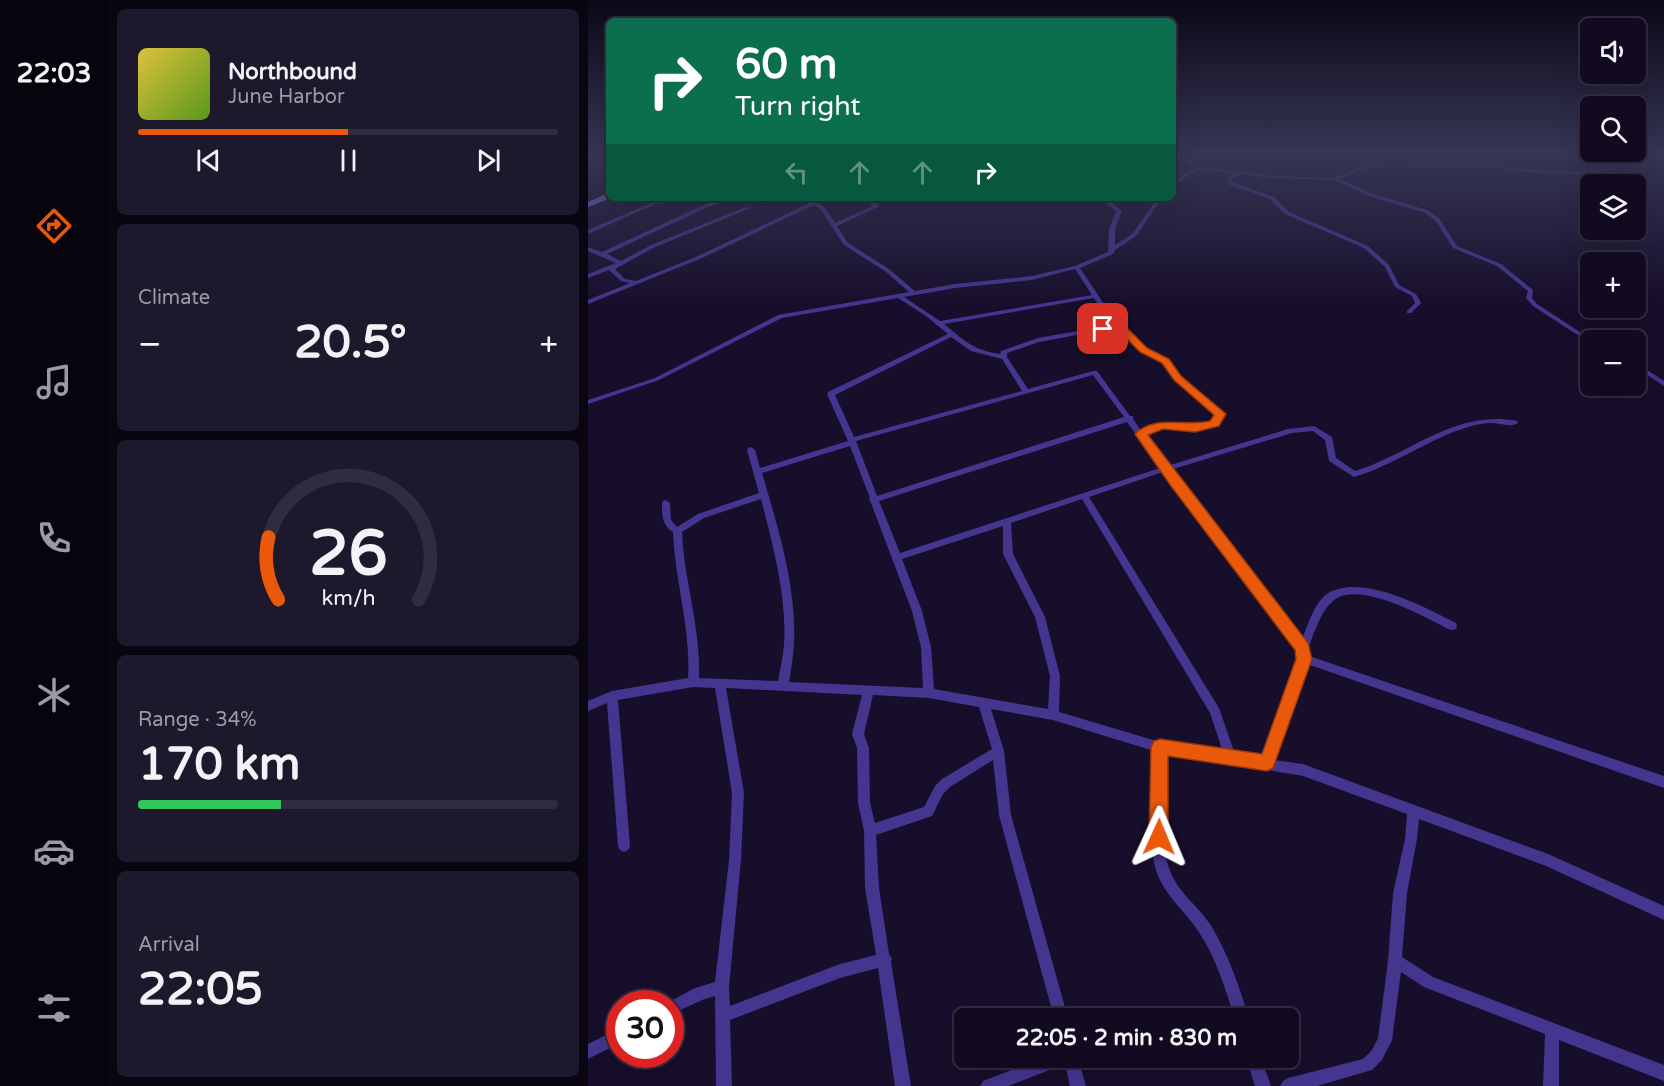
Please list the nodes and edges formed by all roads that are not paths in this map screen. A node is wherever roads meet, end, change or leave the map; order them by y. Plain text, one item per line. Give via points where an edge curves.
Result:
1 (654, 204) edge
2 (713, 204) edge
3 (815, 204) joint
4 (874, 204) edge
5 (1109, 204) edge
6 (1156, 204) edge
7 (1278, 204) edge
8 (1400, 204) edge
9 (748, 208) dead end
10 (836, 225) junction
11 (588, 232) edge
12 (588, 249) edge
13 (1112, 249) junction
14 (602, 254) junction
15 (621, 263) junction
16 (1077, 267) junction
17 (588, 276) edge
18 (634, 282) junction
19 (914, 293) junction
20 (898, 295) junction
21 (1096, 296) junction
22 (588, 302) edge
23 (1409, 312) dead end
24 (939, 323) junction
25 (1116, 326) junction
26 (950, 334) junction
27 (1580, 334) edge
28 (1004, 357) junction
29 (1646, 372) edge
30 (1664, 384) edge
31 (1026, 392) junction
32 (588, 402) edge
33 (1130, 418) junction
34 (1514, 423) dead end
35 (1141, 434) junction
36 (853, 441) junction
37 (751, 450) dead end
38 (1166, 471) junction
39 (757, 472) junction
40 (764, 495) junction
41 (1084, 496) junction
42 (873, 500) junction
43 (666, 503) dead end
44 (1007, 522) junction
45 (677, 531) junction
46 (896, 558) junction
47 (1452, 626) dead end
48 (1303, 653) junction
49 (693, 682) junction
50 (720, 684) junction
51 (783, 685) junction
52 (868, 692) junction
53 (929, 693) junction
54 (612, 696) junction
55 (984, 705) junction
56 (588, 706) edge
57 (1053, 715) junction
58 (1160, 747) junction
59 (998, 751) junction
60 (1230, 757) junction
61 (1267, 763) junction
62 (1664, 782) edge
63 (1414, 810) junction
64 (870, 831) junction
65 (624, 846) dead end
66 (1664, 913) edge
67 (885, 959) junction
68 (1395, 961) junction
69 (722, 987) junction
70 (684, 1001) edge
71 (1058, 1008) edge
72 (1239, 1008) edge
73 (724, 1015) junction
74 (1552, 1030) junction
75 (606, 1042) edge
76 (588, 1052) edge
77 (1035, 1068) edge
78 (1074, 1068) edge
79 (1257, 1068) edge
80 (1664, 1073) edge
81 (724, 1086) edge
82 (903, 1086) edge
83 (988, 1086) edge
84 (1078, 1086) edge
85 (1263, 1086) edge
86 (1288, 1086) edge
87 (1551, 1086) edge

1 - 11 street
2 - 14 street
3 - 10 street
3 - 18 street via 700,257
4 - 10 street via 876,206
5 - 13 street via 1119,211 1112,229
6 - 13 street via 1134,236
7 - 23 street via 1287,213 1366,247 1387,266 1397,286 1414,295 1418,303
8 - 27 street via 1437,219 1455,247 1517,277 1531,291 1529,297 1535,305
9 - 15 street
10 - 19 street via 846,244
12 - 14 street
13 - 16 street via 1111,253
14 - 15 street
15 - 17 street
15 - 18 street via 611,269 623,280
16 - 19 street via 1032,278
16 - 21 street
18 - 22 street
19 - 20 street
20 - 24 street
20 - 32 street via 780,316 657,379
21 - 24 street
21 - 25 street
24 - 26 street
25 - 28 street via 1038,340 1004,352
25 - 35 street via 1143,350 1166,361 1177,378 1220,414 1215,424 1195,428 1162,425
26 - 28 street via 963,346
26 - 36 street via 831,394
28 - 31 street
29 - 30 street
31 - 33 street via 1095,372
31 - 36 street
33 - 35 street
33 - 42 street
34 - 38 street via 1500,420 1459,426 1354,474 1332,459 1329,439 1314,428 1291,431
35 - 38 street
36 - 39 street
36 - 42 street
37 - 39 street
38 - 41 street
38 - 48 street
39 - 40 street
40 - 45 street via 701,516
40 - 51 street via 784,586 789,640
41 - 44 street
41 - 60 street via 1215,711
42 - 46 street
43 - 45 street via 668,526
44 - 46 street
44 - 57 street via 1008,554 1040,617 1055,676
45 - 49 street via 694,652
46 - 53 street via 926,647
47 - 48 street via 1381,595 1342,593 1330,597 1313,623
48 - 61 street
48 - 62 street
49 - 50 street
49 - 54 street
50 - 51 street
50 - 69 street via 738,793
51 - 52 street
52 - 53 street
52 - 64 street via 858,734 863,748 864,803
53 - 55 street
54 - 56 street
54 - 65 street
55 - 57 street
55 - 59 street
57 - 58 street
58 - 60 street
58 - 72 street via 1162,869 1170,888 1204,927
59 - 64 street via 946,783 928,812
59 - 71 street via 1005,815
60 - 61 street
61 - 63 street via 1303,770
63 - 66 street via 1548,860
63 - 68 street via 1400,893
64 - 67 street via 872,888
67 - 73 street via 829,975
67 - 82 street
68 - 74 street via 1429,982
68 - 86 street via 1384,1040 1377,1055 1367,1065
69 - 70 street
69 - 73 street
73 - 81 street
74 - 80 street
74 - 87 street
75 - 76 street
77 - 83 street
78 - 84 street
79 - 85 street

